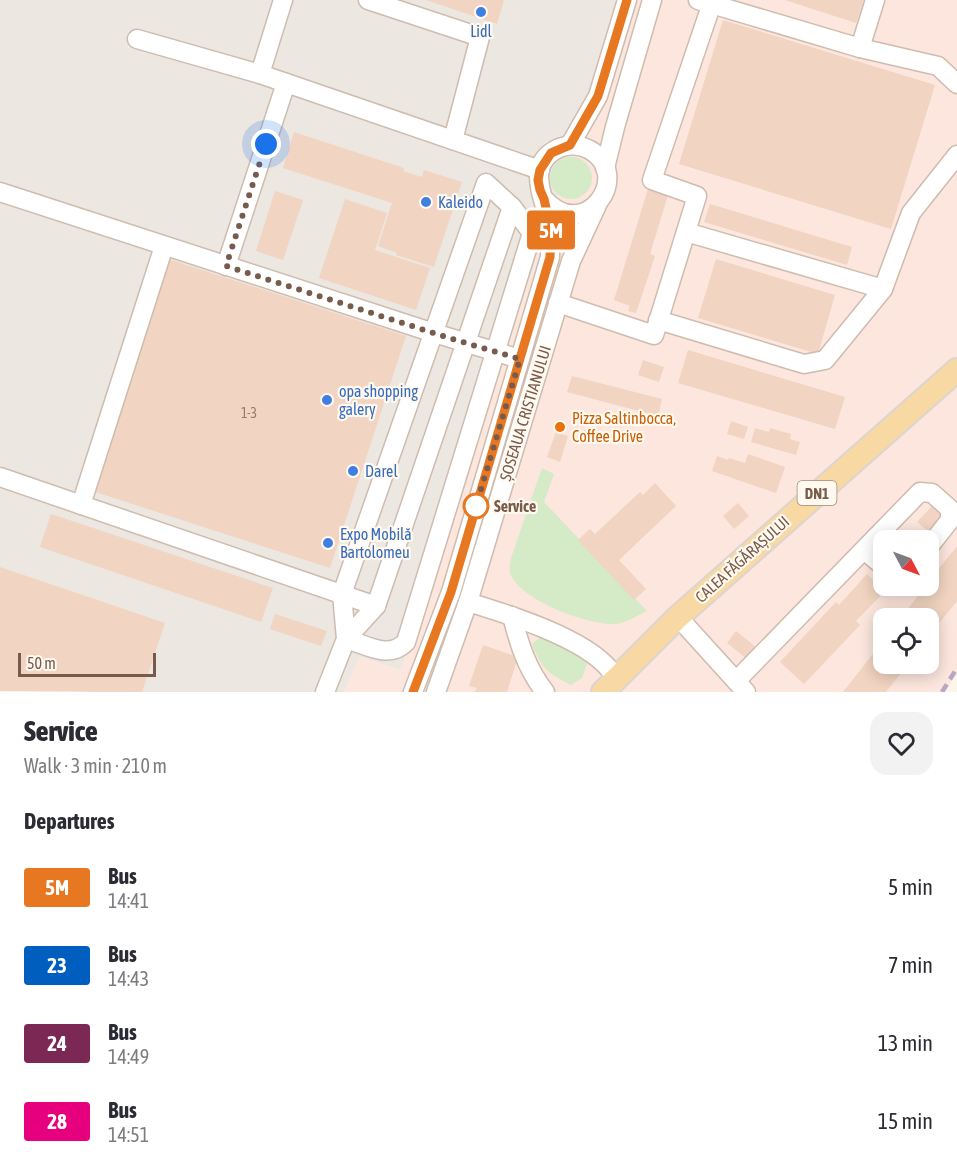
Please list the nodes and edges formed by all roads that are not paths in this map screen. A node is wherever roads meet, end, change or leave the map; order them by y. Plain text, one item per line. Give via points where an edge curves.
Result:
1 (283, 0) edge
2 (368, 0) edge
3 (627, 0) edge
4 (652, 0) edge
5 (875, 0) edge
6 (708, 1) edge
7 (137, 39) dead end
8 (860, 48) junction
9 (260, 74) junction
10 (286, 83) junction
11 (957, 84) edge
12 (453, 140) junction
13 (570, 145) junction
14 (957, 154) edge
15 (605, 168) junction
16 (540, 170) junction
17 (0, 192) edge
18 (544, 199) junction
19 (597, 205) junction
20 (512, 207) junction
21 (686, 232) junction
22 (164, 246) junction
23 (226, 266) junction
24 (883, 290) junction
25 (558, 303) junction
26 (658, 321) junction
27 (434, 333) junction
28 (465, 343) junction
29 (495, 352) junction
30 (520, 359) junction
31 (957, 370) edge
32 (0, 477) edge
33 (81, 505) junction
34 (883, 530) edge
35 (939, 534) edge
36 (873, 541) edge
37 (864, 550) junction
38 (873, 558) edge
39 (342, 594) junction
40 (468, 602) junction
41 (376, 606) junction
42 (512, 616) junction
43 (678, 617) junction
44 (346, 639) junction
45 (638, 656) junction
46 (610, 670) junction
47 (531, 672) junction
48 (741, 687) edge
49 (438, 691) edge
50 (325, 692) edge
51 (413, 692) edge
52 (523, 692) edge
53 (545, 692) edge
54 (587, 692) edge
55 (603, 692) edge

1 - 9 street
2 - 12 street via 480,37
3 - 13 street via 598,96
4 - 15 street, ȘOSEAUA CRISTIANULUI
5 - 8 street
6 - 8 street
6 - 21 street via 652,180 697,196
7 - 9 street
8 - 11 street via 938,66
9 - 10 street
10 - 12 street
10 - 23 street
12 - 16 street
13 - 15 street via 592,151
13 - 16 street via 551,153
14 - 24 street via 910,213
15 - 19 street, ȘOSEAUA CRISTIANULUI via 606,188
16 - 18 street, ȘOSEAUA CRISTIANULUI via 538,180
17 - 22 street
18 - 19 street via 551,207 569,214
18 - 30 street, ȘOSEAUA CRISTIANULUI via 551,231 550,257
19 - 25 street, ȘOSEAUA CRISTIANULUI via 571,261
20 - 27 street via 486,183
20 - 28 street
20 - 29 street via 532,233
21 - 24 street
21 - 26 street
22 - 23 street
22 - 33 street
23 - 27 street
24 - 26 street via 825,360 804,364
25 - 26 street via 654,335
25 - 40 street, ȘOSEAUA CRISTIANULUI
27 - 28 street
27 - 39 street
28 - 29 street
28 - 41 street
29 - 30 street
29 - 44 street via 406,642 389,652
30 - 51 street, ȘOSEAUA CRISTIANULUI via 451,592
31 - 43 main road, CALEA FĂGĂRAȘULUI / DN1
32 - 33 street
33 - 39 street
34 - 35 street via 920,492 932,493 950,509 950,520
36 - 37 street
37 - 38 street
37 - 48 street
39 - 41 street
39 - 44 street
40 - 42 street
40 - 49 street, ȘOSEAUA CRISTIANULUI
41 - 44 street
42 - 46 street via 587,649
42 - 47 street
43 - 45 main road, CALEA FĂGĂRAȘULUI / DN1
43 - 48 street
44 - 50 street
45 - 46 main road, CALEA FĂGĂRAȘULUI / DN1
45 - 55 main road, CALEA FĂGĂRAȘULUI / DN1
46 - 54 main road, CALEA FĂGĂRAȘULUI / DN1
47 - 52 street
47 - 53 street

